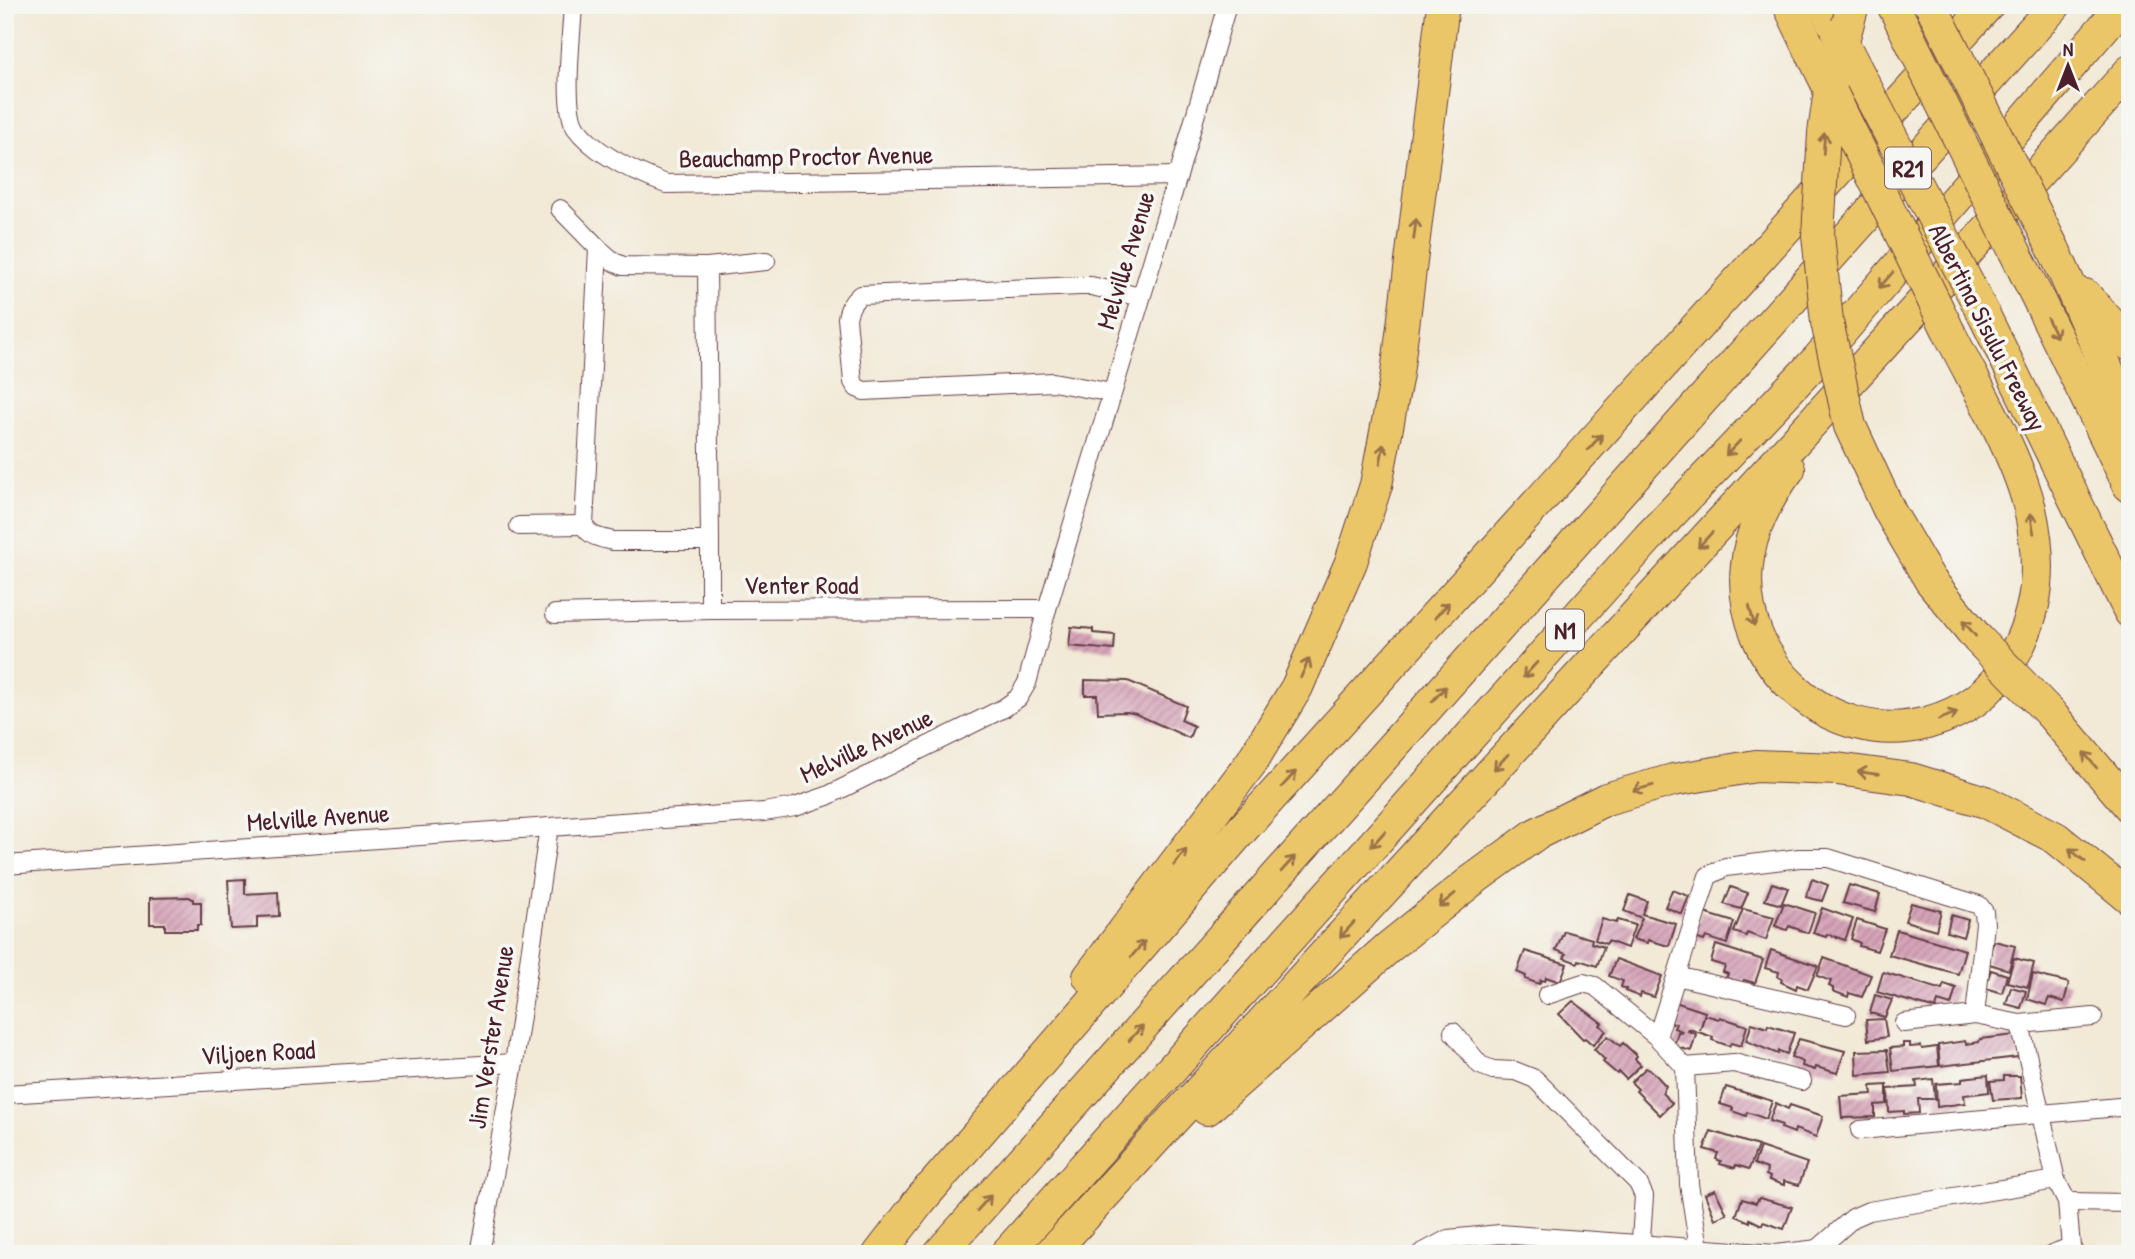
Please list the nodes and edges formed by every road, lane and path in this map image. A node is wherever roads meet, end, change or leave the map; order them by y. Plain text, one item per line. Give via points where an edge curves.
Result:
1 (573, 5) edge
2 (1227, 5) edge
3 (1443, 5) edge
4 (1788, 5) edge
5 (1893, 5) edge
6 (1931, 5) edge
7 (1988, 5) edge
8 (2055, 5) edge
9 (2123, 5) edge
10 (1837, 10) edge
11 (2130, 71) edge
12 (2130, 95) edge
13 (1178, 176) junction
14 (2029, 182) junction
15 (560, 209) dead end
16 (598, 248) junction
17 (2056, 253) junction
18 (766, 261) dead end
19 (708, 267) junction
20 (1141, 297) junction
21 (1916, 309) junction
22 (2130, 345) edge
23 (1112, 393) junction
24 (2130, 420) edge
25 (2130, 487) edge
26 (584, 525) junction
27 (519, 526) dead end
28 (709, 541) junction
29 (1047, 609) junction
30 (710, 610) junction
31 (2130, 612) edge
32 (555, 614) dead end
33 (2130, 807) edge
34 (549, 827) junction
35 (5, 865) edge
36 (2130, 898) edge
37 (1676, 976) junction
38 (1547, 995) dead end
39 (1846, 1015) dead end
40 (1975, 1015) junction
41 (2093, 1017) dead end
42 (1904, 1023) dead end
43 (2020, 1024) junction
44 (1453, 1032) dead end
45 (1657, 1037) junction
46 (514, 1063) junction
47 (1685, 1067) junction
48 (1801, 1081) dead end
49 (5, 1094) edge
50 (2130, 1106) edge
51 (2040, 1115) junction
52 (1860, 1130) dead end
53 (2056, 1180) junction
54 (2067, 1202) junction
55 (2130, 1203) edge
56 (917, 1205) junction
57 (1073, 1228) junction
58 (1640, 1248) edge
59 (1699, 1248) junction
60 (1822, 1251) edge
61 (2073, 1251) edge
62 (480, 1254) edge
63 (878, 1254) edge
64 (939, 1254) edge
65 (1006, 1254) edge
66 (1050, 1254) edge
67 (1420, 1254) edge
68 (2052, 1254) edge

1 - 13 street, Beauchamp Proctor Avenue via 568,95 575,126 597,148 634,172 666,184
2 - 13 street, Melville Avenue
56 -> 3 highway via 1251,763 1297,687 1351,562 1376,485 1397,374
21 -> 4 highway, bridge via 1782,479 1755,527 1746,566 1749,608 1773,667 1801,695 1828,713 1890,729 1950,717 1978,700 2002,675 2032,617 2036,550 2015,465
5 -> 25 highway, R21, bridge
6 - 17 highway, bridge
56 -> 7 highway via 1238,834
64 -> 8 highway, N1
9 -> 65 highway, N1 via 1817,360 1648,538
10 - 31 highway, Albertina Sisulu Freeway / R21, bridge
33 -> 10 highway, bridge via 1930,580 1890,512 1850,426 1827,322 1818,235
11 - 14 highway
12 - 14 highway via 2109,108
13 - 20 street, Melville Avenue
14 - 21 highway
15 - 16 street
16 - 19 street via 623,266
16 - 26 street
17 - 22 highway via 2086,296
17 - 24 highway
18 - 19 street
19 - 28 street
20 - 23 street, Melville Avenue
20 - 23 street via 1091,286 860,295 848,310 853,382 864,391 1054,383
21 -> 57 highway
23 - 29 street, Melville Avenue
26 - 27 street
26 - 28 street via 589,533 613,541
28 - 30 street
29 - 30 street, Venter Road
29 - 34 street, Melville Avenue via 1027,683 1018,698 827,796 764,812
30 - 32 street, Venter Road
34 - 35 street, Melville Avenue
34 - 46 street, Jim Verster Avenue
36 -> 57 highway via 2056,838 1986,802 1911,779 1837,769 1756,766 1673,780 1606,799 1536,834 1389,947
37 - 39 street
37 - 40 street via 1708,876 1726,867 1828,859 1979,905 1985,924
37 - 45 street
38 - 45 street via 1590,984
40 - 42 street
40 - 43 street
41 - 43 street
43 - 51 street
44 - 58 street via 1480,1065 1535,1079 1639,1183 1644,1196
45 - 47 street
46 - 49 street, Viljoen Road
46 - 62 street, Jim Verster Avenue
47 - 48 street via 1734,1063
47 - 59 street via 1689,1184
50 - 51 street
51 - 52 street
51 - 53 street
53 - 54 street
53 - 60 street via 1869,1211 1853,1218
54 - 55 street
54 - 61 street
56 - 63 highway
57 - 66 highway
58 - 59 street
58 - 67 street via 1476,1234 1448,1238
59 - 60 street via 1776,1254
61 - 68 street

